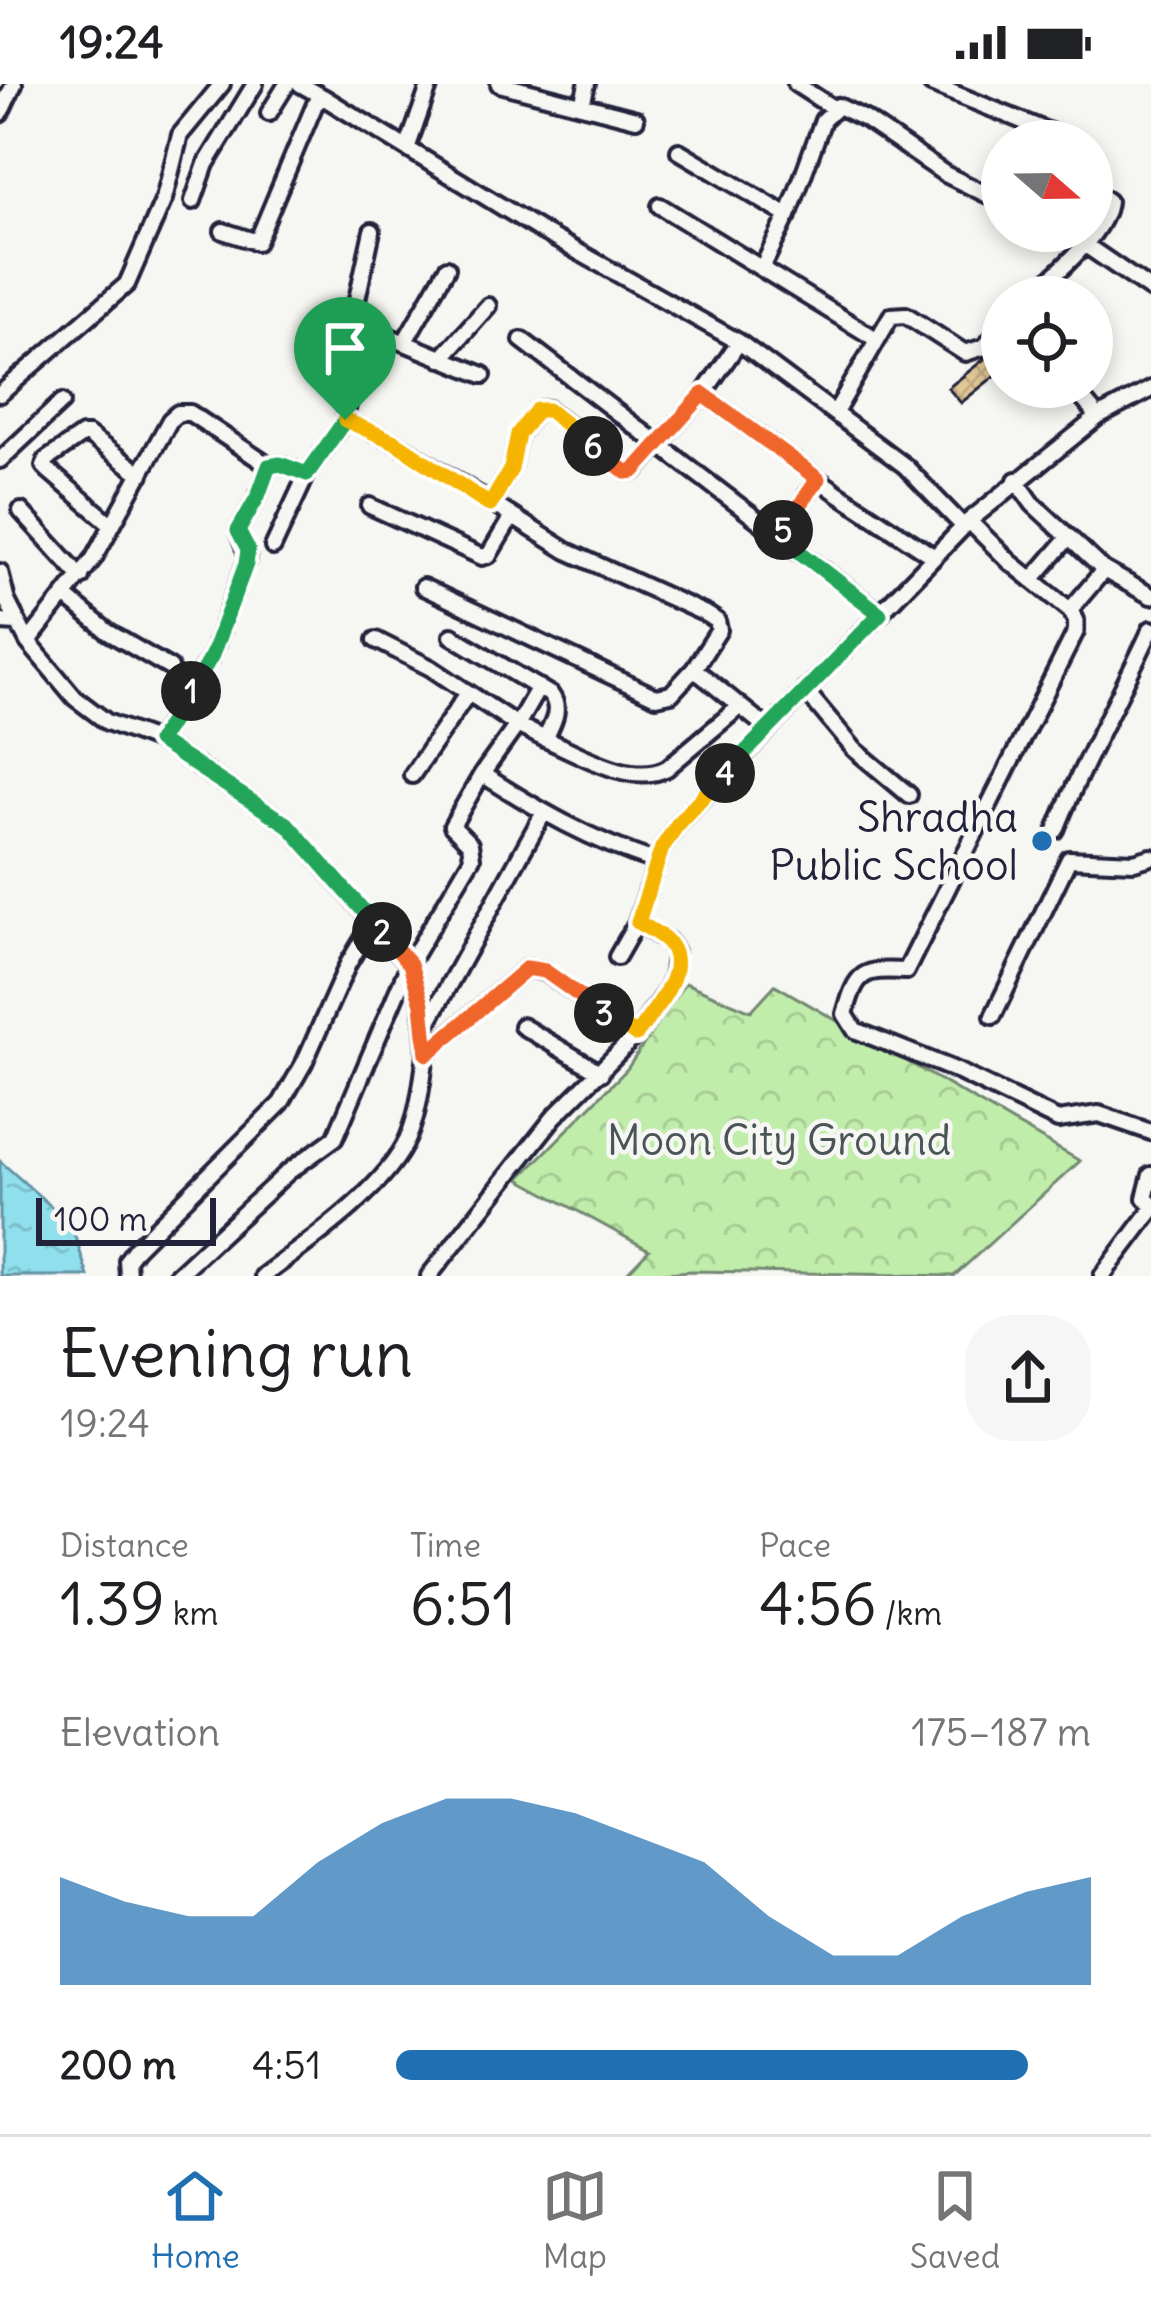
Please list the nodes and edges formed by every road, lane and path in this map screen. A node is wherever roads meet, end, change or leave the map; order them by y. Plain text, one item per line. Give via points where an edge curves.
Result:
1 (14, 84) edge
2 (223, 84) edge
3 (255, 84) edge
4 (287, 84) edge
5 (300, 84) edge
6 (430, 84) edge
7 (587, 84) edge
8 (796, 84) edge
9 (931, 84) edge
10 (504, 85) edge
11 (531, 88) edge
12 (556, 91) edge
13 (323, 97) junction
14 (582, 105) junction
15 (833, 108) junction
16 (269, 113) dead end
17 (0, 114) edge
18 (636, 119) dead end
19 (1020, 120) edge
20 (408, 146) junction
21 (680, 151) dead end
22 (981, 192) edge
23 (193, 201) dead end
24 (660, 206) dead end
25 (788, 216) junction
26 (223, 231) dead end
27 (372, 231) dead end
28 (1076, 252) edge
29 (1096, 252) edge
30 (447, 268) dead end
31 (762, 268) junction
32 (1052, 276) edge
33 (1151, 290) edge
34 (488, 306) dead end
35 (378, 332) junction
36 (522, 340) dead end
37 (876, 340) junction
38 (739, 342) junction
39 (404, 343) junction
40 (981, 348) edge
41 (442, 359) junction
42 (483, 375) dead end
43 (1151, 389) edge
44 (0, 394) edge
45 (703, 394) junction
46 (62, 402) dead end
47 (1090, 408) edge
48 (836, 411) junction
49 (1098, 417) junction
50 (345, 420) junction
51 (661, 444) junction
52 (0, 460) edge
53 (269, 466) junction
54 (141, 474) junction
55 (307, 474) junction
56 (818, 479) junction
57 (1016, 480) junction
58 (490, 505) junction
59 (370, 506) dead end
60 (21, 511) dead end
61 (511, 518) junction
62 (966, 524) junction
63 (112, 525) junction
64 (779, 536) junction
65 (1069, 537) junction
66 (273, 547) dead end
67 (933, 556) junction
68 (1104, 570) junction
69 (0, 572) edge
70 (81, 578) junction
71 (1032, 580) junction
72 (423, 587) dead end
73 (65, 596) junction
74 (1151, 596) edge
75 (1070, 610) junction
76 (880, 614) junction
77 (0, 622) edge
78 (18, 623) junction
79 (1151, 629) edge
80 (452, 636) dead end
81 (376, 640) dead end
82 (28, 642) junction
83 (170, 668) dead end
84 (694, 669) junction
85 (539, 687) junction
86 (805, 690) junction
87 (468, 693) junction
88 (738, 707) junction
89 (517, 725) junction
90 (766, 727) junction
91 (545, 739) junction
92 (158, 741) junction
93 (482, 774) junction
94 (412, 776) dead end
95 (909, 795) dead end
96 (543, 814) junction
97 (1056, 830) dead end
98 (1151, 857) edge
99 (657, 862) junction
100 (373, 922) junction
101 (638, 922) junction
102 (617, 957) dead end
103 (410, 964) junction
104 (994, 1016) dead end
105 (523, 1026) dead end
106 (424, 1030) junction
107 (636, 1035) junction
108 (427, 1054) junction
109 (601, 1072) junction
110 (1151, 1132) edge
111 (1149, 1195) edge
112 (128, 1276) edge
113 (176, 1276) edge
114 (263, 1276) edge
115 (429, 1276) edge
116 (1102, 1276) edge

1 - 17 street
2 - 44 street via 180,135 164,199 127,284
3 - 23 street
4 - 16 street
5 - 13 street
6 - 20 street
7 - 14 street
8 - 15 street
9 - 19 street
10 - 11 street
11 - 12 street
12 - 14 street
13 - 20 street
13 - 26 street via 257,242
14 - 18 street
15 - 22 street via 865,119
15 - 25 street
20 - 38 street
21 - 25 street
24 - 31 street
25 - 31 street
27 - 35 street via 353,307
28 - 32 street
29 - 33 street
30 - 39 street
31 - 37 street
34 - 41 street
35 - 39 street
35 - 50 street
36 - 51 street
37 - 40 street via 897,313 965,353
37 - 48 street
38 - 45 street
38 - 48 street
39 - 41 street
41 - 42 street
43 - 49 street
45 - 51 street
45 - 56 street
46 - 52 street
47 - 49 street
48 - 62 street
49 - 57 street
50 - 55 street
50 - 58 street via 395,442
51 - 58 street via 626,472 548,410 537,410 518,434 511,469
51 - 64 street
53 - 54 street via 183,411
53 - 55 street
53 - 92 street via 238,531 246,564 212,655
54 - 63 street
54 - 63 street via 88,435 46,460
55 - 66 street
56 - 64 street
56 - 67 street
57 - 62 street
57 - 65 street
58 - 61 street
59 - 61 street via 482,557
60 - 70 street
61 - 84 street via 717,621 716,639
62 - 67 street
62 - 71 street
63 - 70 street
64 - 76 street
65 - 68 street
65 - 71 street
67 - 76 street
68 - 74 street
68 - 75 street
69 - 78 street
70 - 73 street
71 - 75 street
72 - 84 street via 656,697 671,694
73 - 82 street
73 - 83 street
75 - 110 street via 1076,631 907,971 862,974 845,1015 855,1030 1058,1120 1099,1114
76 - 86 street
77 - 78 street
78 - 82 street
79 - 97 street
80 - 85 street
81 - 87 street
82 - 92 street via 90,711
84 - 88 street
85 - 89 street
85 - 91 street via 557,703
86 - 90 street
86 - 95 street via 844,739
87 - 89 street
87 - 94 street
88 - 90 street
88 - 91 street via 655,775 620,770
89 - 91 street
89 - 93 street
90 - 99 street via 679,822
92 - 100 street via 288,825
93 - 96 street
93 - 103 street via 452,826 472,858
96 - 99 street
96 - 106 street
98 - 104 street via 1069,859
99 - 101 street
100 - 103 street
100 - 112 street via 281,1103 136,1249
101 - 102 street
101 - 107 street via 668,941 675,965
103 - 106 street
103 - 113 street via 335,1138
105 - 109 street
106 - 108 street
107 - 108 street via 545,971 527,968
107 - 109 street
108 - 114 street via 416,1117 398,1156 327,1228
109 - 115 street via 575,1092
111 - 116 street

